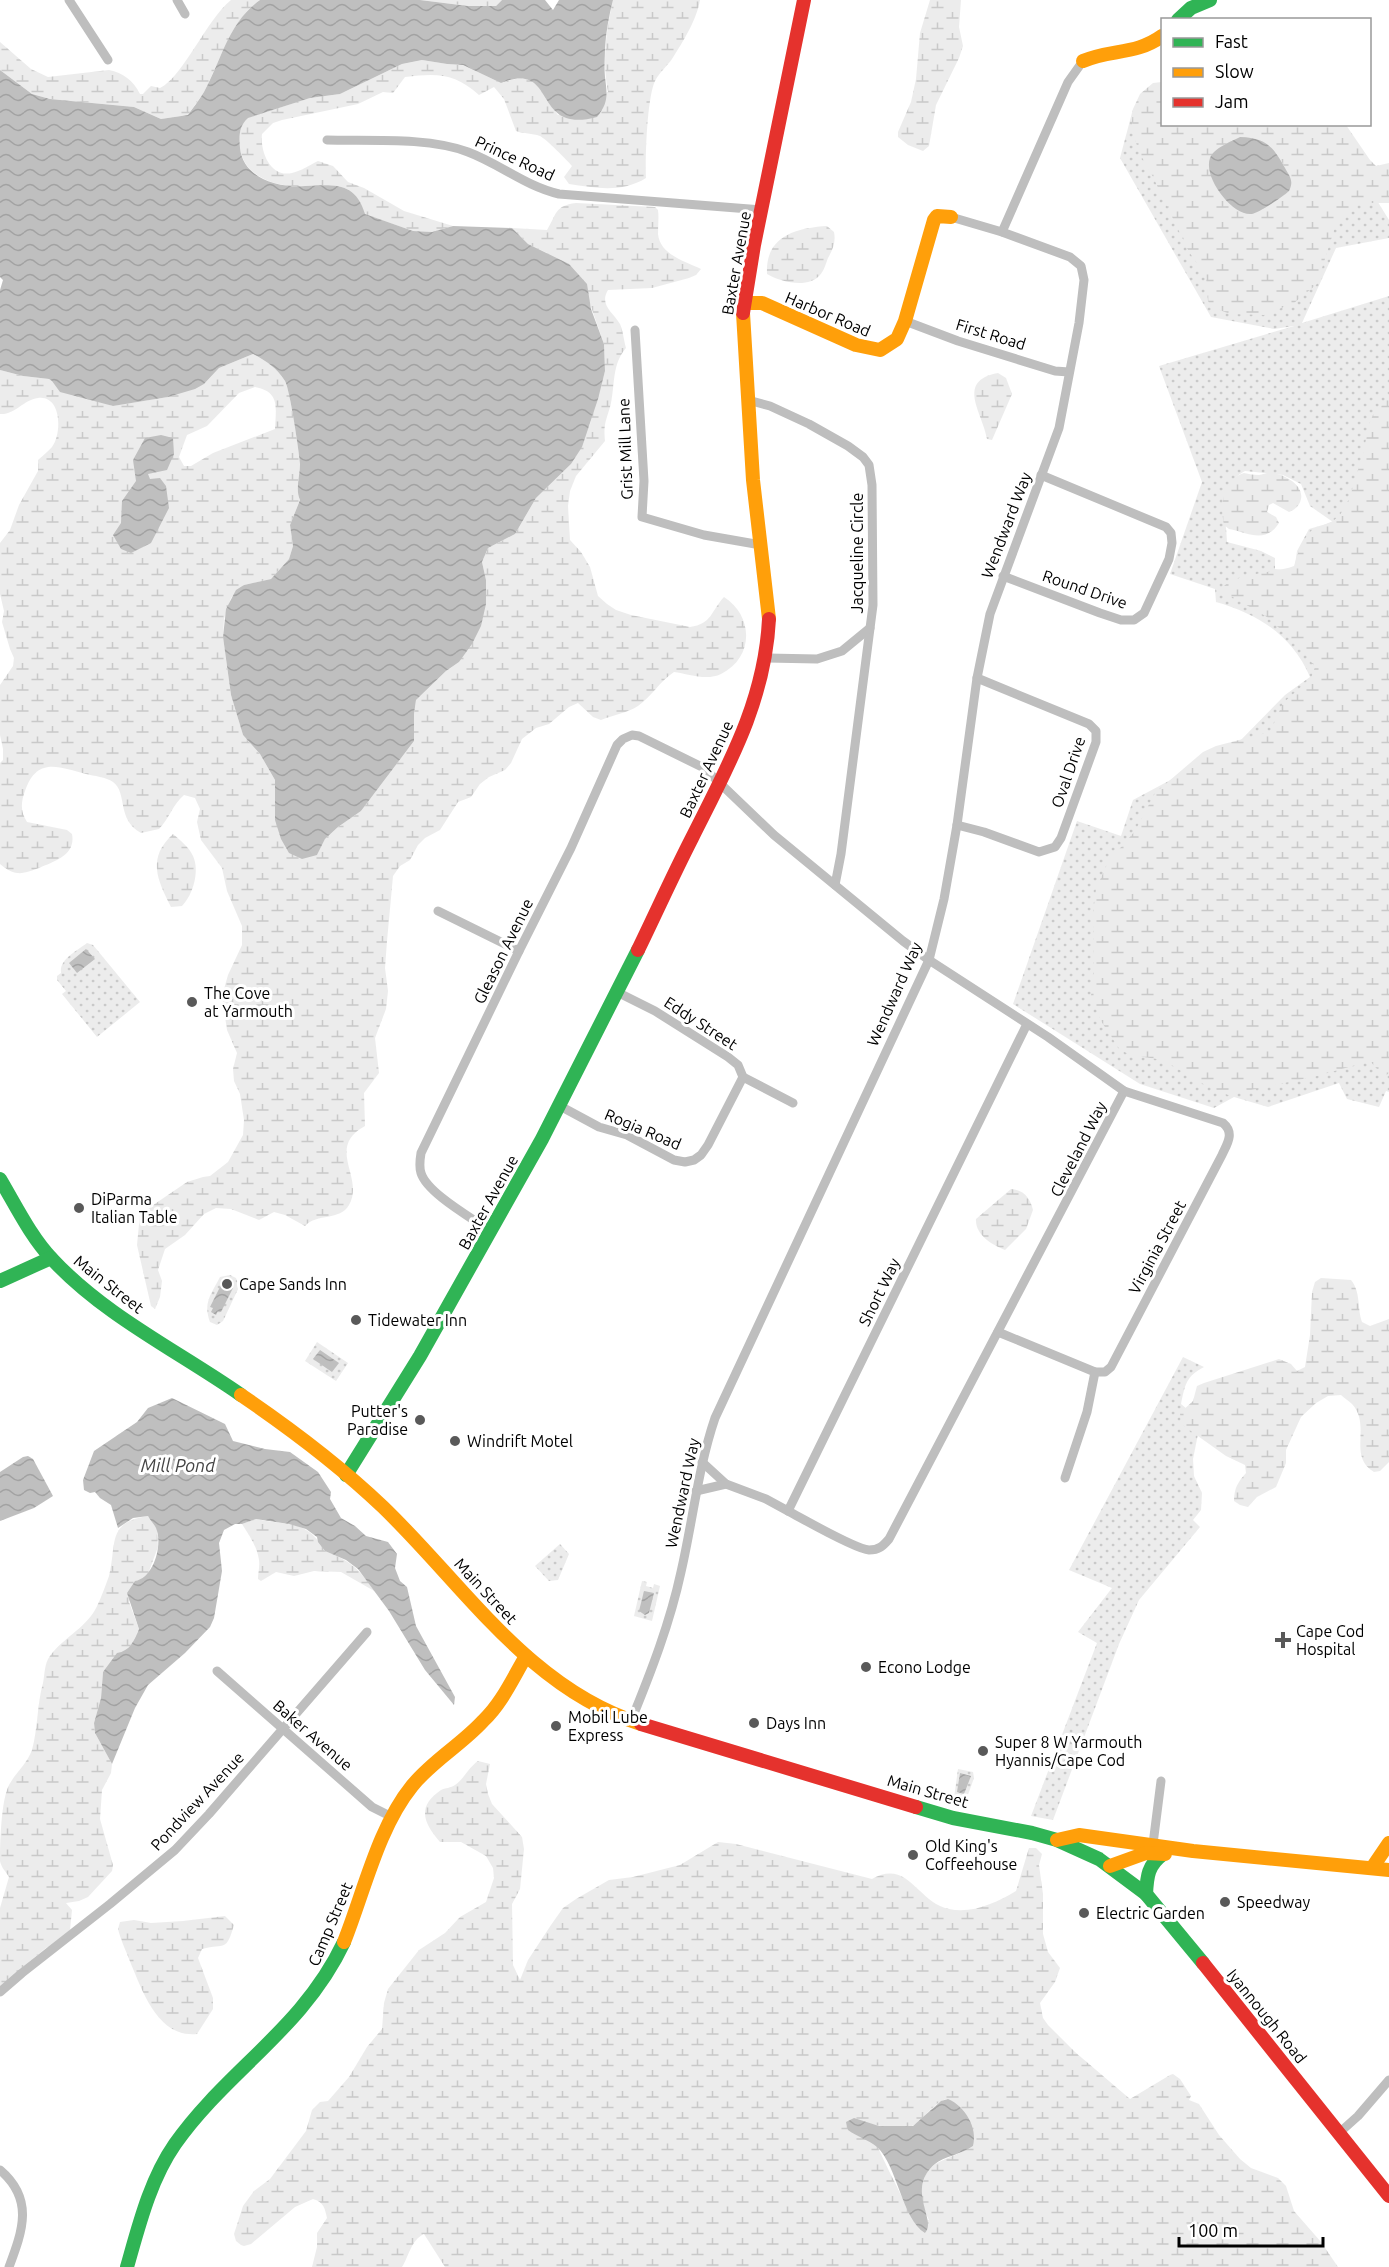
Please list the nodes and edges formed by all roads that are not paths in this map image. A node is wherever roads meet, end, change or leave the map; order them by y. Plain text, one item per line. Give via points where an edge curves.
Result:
1 (69, 0) edge
2 (177, 0) edge
3 (804, 0) edge
4 (1210, 0) edge
5 (1188, 4) edge
6 (185, 14) dead end
7 (1179, 18) edge
8 (1161, 37) edge
9 (108, 60) dead end
10 (1083, 61) joint
11 (327, 140) dead end
12 (762, 210) junction
13 (951, 217) joint
14 (1002, 232) junction
15 (744, 303) junction
16 (905, 321) junction
17 (635, 330) dead end
18 (1069, 372) junction
19 (748, 400) junction
20 (1041, 475) junction
21 (761, 544) junction
22 (1003, 576) junction
23 (870, 628) junction
24 (767, 657) junction
25 (977, 678) junction
26 (617, 745) joint
27 (719, 783) junction
28 (957, 825) junction
29 (835, 885) junction
30 (438, 911) dead end
31 (519, 951) junction
32 (929, 960) junction
33 (616, 992) junction
34 (1027, 1024) junction
35 (743, 1077) junction
36 (1124, 1091) junction
37 (793, 1103) dead end
38 (560, 1106) junction
39 (0, 1179) edge
40 (490, 1231) junction
41 (51, 1258) junction
42 (0, 1281) edge
43 (998, 1332) junction
44 (1095, 1372) junction
45 (702, 1462) junction
46 (346, 1475) junction
47 (1065, 1478) dead end
48 (726, 1484) junction
49 (696, 1491) junction
50 (788, 1511) junction
51 (367, 1632) dead end
52 (526, 1656) junction
53 (217, 1671) dead end
54 (631, 1721) junction
55 (282, 1729) junction
56 (1161, 1782) dead end
57 (392, 1817) junction
58 (1057, 1840) junction
59 (1389, 1843) edge
60 (1158, 1849) junction
61 (1110, 1866) junction
62 (1372, 1868) junction
63 (1389, 1870) edge
64 (1146, 1894) junction
65 (0, 1992) edge
66 (1389, 2080) edge
67 (1339, 2133) junction
68 (0, 2170) edge
69 (1389, 2196) edge
70 (9, 2267) edge
71 (127, 2267) edge

1 - 9 street
2 - 6 street
3 - 12 main road, Baxter Avenue
4 - 5 main road
5 - 7 main road
8 - 10 main road via 1146,48 1099,54
10 - 14 street via 1068,82
11 - 12 street, Prince Road via 408,142 460,149 537,188 559,194
12 - 15 main road, Baxter Avenue
13 - 14 street
13 - 16 main road, Harbor Road via 937,216 934,220
14 - 18 street, Wendward Way via 1070,257 1081,266 1084,280
15 - 16 main road, Harbor Road via 762,303 856,345 880,350 897,339
15 - 19 main road, Baxter Avenue via 741,318
16 - 18 street, First Road via 958,341
17 - 21 street, Grist Mill Lane via 644,481 642,517 704,535
18 - 20 street, Wendward Way via 1064,410
19 - 21 main road, Baxter Avenue
19 - 23 street, Jacqueline Circle via 809,424 848,446 869,465 873,605
20 - 22 street, Wendward Way
20 - 22 street, Round Drive via 1166,527 1172,543 1169,559 1144,612 1134,620 1100,613
21 - 24 main road, Baxter Avenue via 769,616
22 - 25 street, Wendward Way via 990,614
23 - 24 street via 842,651 817,659
23 - 29 street, Jacqueline Circle
24 - 27 main road, Baxter Avenue via 751,710
25 - 28 street, Wendward Way
25 - 28 street, Oval Drive via 1089,724 1096,731 1096,742 1055,847 1040,852
26 - 27 street, Cleveland Way via 632,735 639,736 704,768
26 - 31 street, Gleason Avenue
27 - 29 street, Cleveland Way
27 - 33 main road, Baxter Avenue
28 - 32 street, Wendward Way
29 - 32 street, Cleveland Way
30 - 31 street
31 - 40 street, Gleason Avenue via 421,1153 421,1170 428,1184
32 - 34 street, Cleveland Way
32 - 45 street, Wendward Way via 736,1370 715,1418
33 - 35 street, Eddy Street via 729,1057
33 - 38 main road, Baxter Avenue
34 - 36 street, Cleveland Way
34 - 50 street, Short Way
35 - 37 street, Eddy Street
35 - 38 street, Rogia Road via 708,1145 701,1155 685,1162
36 - 43 street, Cleveland Way
36 - 44 street, Virginia Street via 1223,1123 1230,1133 1111,1367
38 - 40 main road, Baxter Avenue
39 - 41 main road, Main Street
40 - 46 main road, Baxter Avenue via 408,1376
41 - 42 main road
41 - 46 main road, Main Street via 102,1304 278,1420
43 - 44 street
43 - 50 street, Cleveland Way via 898,1525 883,1546 863,1549
44 - 47 street via 1087,1412
45 - 48 street
45 - 49 street, Wendward Way
46 - 52 main road, Main Street via 397,1521
48 - 49 street
48 - 50 street
49 - 54 street, Wendward Way via 671,1614
51 - 55 street, Pondview Avenue
52 - 54 main road, Main Street via 563,1685
52 - 57 main road, Camp Street via 492,1711 428,1767
53 - 55 street, Baker Avenue
54 - 58 main road, Main Street via 953,1818
55 - 57 street, Baker Avenue via 372,1807
55 - 65 street, Pondview Avenue via 162,1862
56 - 60 street
57 - 71 main road, Camp Street via 340,1949 322,1982 179,2139 155,2184
58 - 60 main road, Main Street via 1079,1834
58 - 61 main road, Main Street
59 - 62 main road
60 - 61 main road, Main Street
60 - 62 main road, Main Street
60 - 64 main road via 1149,1864
61 - 64 main road, Iyannough Road
62 - 63 main road, Main Street
64 - 67 main road, Iyannough Road
66 - 67 street
67 - 69 main road, Iyannough Road
68 - 70 street via 12,2180 23,2214

